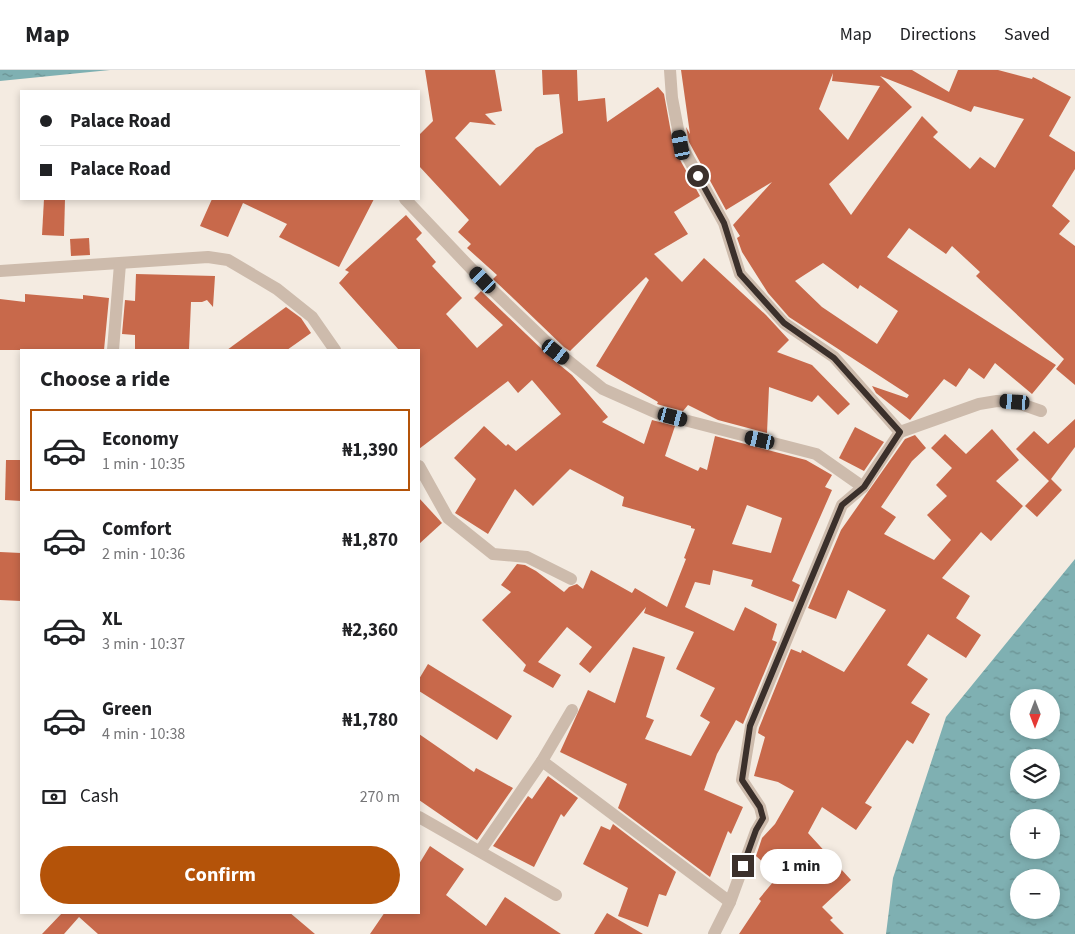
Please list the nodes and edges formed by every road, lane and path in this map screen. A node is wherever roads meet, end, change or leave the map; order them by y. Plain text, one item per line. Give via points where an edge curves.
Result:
1 (670, 70) edge
2 (406, 200) edge
3 (120, 264) junction
4 (0, 271) edge
5 (113, 349) edge
6 (334, 349) edge
7 (1041, 411) dead end
8 (900, 432) junction
9 (420, 468) edge
10 (864, 487) junction
11 (571, 579) dead end
12 (572, 710) dead end
13 (542, 761) junction
14 (420, 818) edge
15 (480, 852) junction
16 (556, 896) dead end
17 (730, 902) junction
18 (714, 934) edge

1 - 8 street via 681,145 724,223 740,274 784,323 834,358
2 - 10 street via 556,352 603,389 657,413 816,454
3 - 4 street
3 - 5 street
3 - 6 street via 208,257 228,260 277,289 312,317
7 - 8 street via 1015,402 997,401 979,404
8 - 10 street
9 - 11 street via 448,518 493,554 527,557
10 - 17 street via 842,505 750,726 742,780 760,807 763,818
12 - 13 street
13 - 15 street
13 - 17 street
14 - 15 street
15 - 16 street
17 - 18 street

